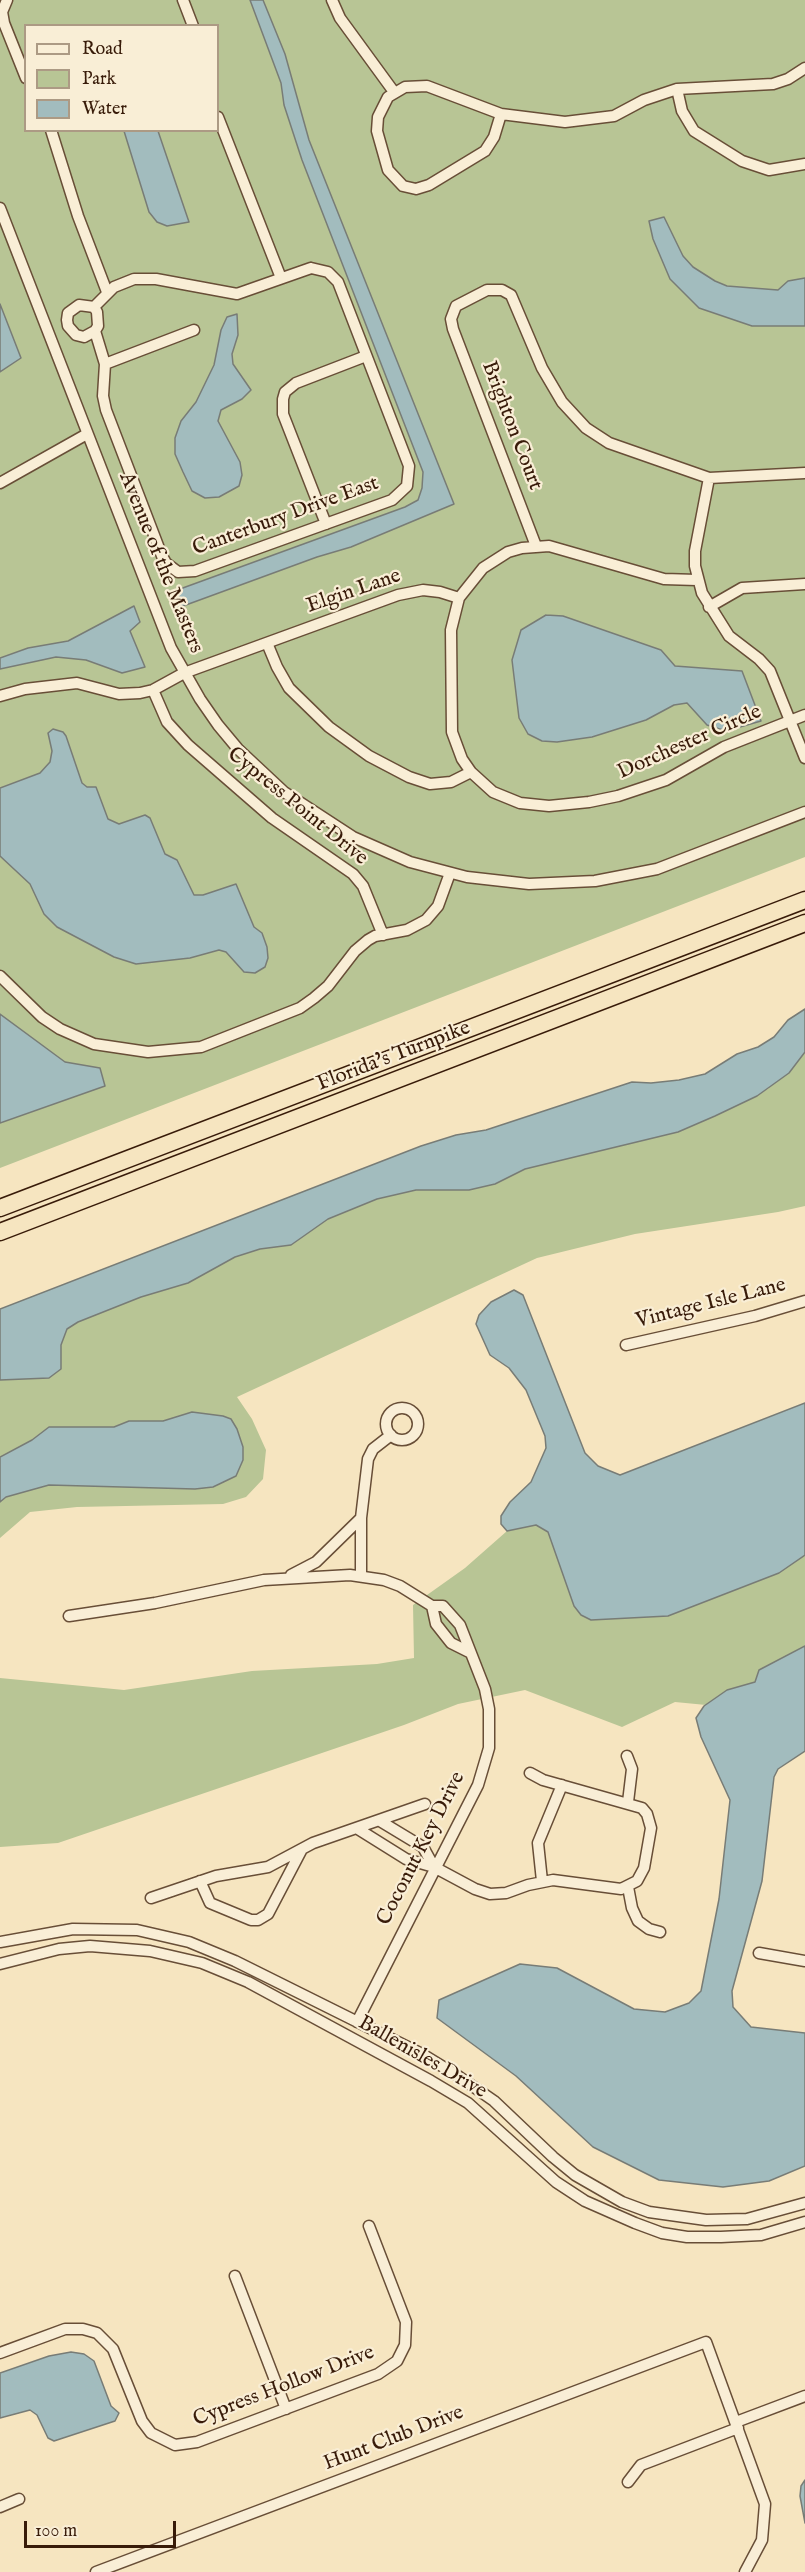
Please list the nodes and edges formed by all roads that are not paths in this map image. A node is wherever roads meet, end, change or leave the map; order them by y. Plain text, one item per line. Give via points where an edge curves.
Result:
1 (7, 0) edge
2 (183, 0) edge
3 (332, 0) edge
4 (192, 24) edge
5 (805, 68) edge
6 (24, 73) edge
7 (677, 89) junction
8 (394, 92) junction
9 (501, 114) junction
10 (219, 120) edge
11 (52, 132) edge
12 (805, 164) edge
13 (0, 208) edge
14 (281, 278) junction
15 (107, 292) junction
16 (94, 307) junction
17 (68, 326) junction
18 (194, 330) dead end
19 (95, 331) junction
20 (48, 333) junction
21 (366, 356) junction
22 (105, 364) junction
23 (87, 434) junction
24 (805, 473) edge
25 (709, 478) junction
26 (0, 483) edge
27 (326, 524) junction
28 (536, 546) junction
29 (697, 580) junction
30 (805, 584) edge
31 (459, 598) junction
32 (709, 607) junction
33 (267, 643) junction
34 (184, 673) junction
35 (153, 690) junction
36 (0, 696) edge
37 (805, 715) edge
38 (791, 720) junction
39 (805, 758) edge
40 (471, 772) junction
41 (805, 812) edge
42 (450, 873) junction
43 (805, 900) edge
44 (805, 923) edge
45 (383, 936) junction
46 (0, 976) edge
47 (0, 1208) edge
48 (0, 1232) edge
49 (805, 1301) edge
50 (626, 1345) dead end
51 (391, 1435) dead end
52 (361, 1518) junction
53 (361, 1576) junction
54 (283, 1578) junction
55 (432, 1606) junction
56 (69, 1616) dead end
57 (469, 1652) junction
58 (627, 1756) dead end
59 (530, 1773) dead end
60 (562, 1785) junction
61 (628, 1802) junction
62 (425, 1804) dead end
63 (380, 1821) junction
64 (358, 1829) junction
65 (302, 1849) junction
66 (434, 1867) junction
67 (200, 1881) junction
68 (542, 1881) junction
69 (628, 1887) junction
70 (151, 1898) dead end
71 (660, 1932) dead end
72 (0, 1942) edge
73 (759, 1953) dead end
74 (805, 1961) edge
75 (0, 1964) edge
76 (357, 2022) junction
77 (805, 2203) edge
78 (805, 2222) edge
79 (369, 2226) dead end
80 (234, 2276) dead end
81 (0, 2353) edge
82 (805, 2396) edge
83 (286, 2409) junction
84 (737, 2425) junction
85 (628, 2482) dead end
86 (19, 2499) dead end
87 (0, 2507) edge
88 (96, 2572) edge
89 (745, 2572) edge

1 - 6 street via 3,23
2 - 4 street
3 - 8 street via 340,18
5 - 7 street via 773,84
7 - 9 street via 644,100 621,114 591,120 547,121
7 - 12 street via 689,125 732,156 769,170
8 - 9 street via 412,85 427,86
8 - 9 street via 378,117 378,138 392,177 403,186 416,189 479,157 494,137
10 - 14 street
11 - 15 street
13 - 20 street, Avenue of the Masters
14 - 15 street, Canterbury Drive East via 237,294 149,278 127,280
14 - 21 street, Canterbury Drive East via 311,268 334,276
15 - 16 street
16 - 17 street via 79,305 73,309 68,313
16 - 19 street, Canterbury Drive East via 98,326
17 - 19 street via 84,337
17 - 20 street
18 - 22 street
19 - 22 street, Canterbury Drive East
20 - 23 street, Avenue of the Masters
21 - 27 street, Canterbury Drive East via 409,466 410,479 399,496
21 - 27 street via 296,383 282,399 283,414
22 - 27 street, Canterbury Drive East via 106,410 162,556 171,568 178,572 195,571
23 - 26 street
23 - 34 street, Avenue of the Masters via 161,627
24 - 25 street
25 - 28 street, Brighton Court via 628,452 597,436 575,418 551,387 511,295 494,289 479,294 456,306 451,319
25 - 29 street via 695,551
28 - 29 street via 564,548 664,579
28 - 31 street via 494,559 472,578
29 - 32 street
30 - 32 street via 742,588
31 - 33 street, Elgin Lane via 440,592 414,591
31 - 40 street, Dorchester Circle via 451,630 450,717 456,746
32 - 38 street via 729,636 770,671
33 - 34 street, Elgin Lane
33 - 40 street via 289,688 329,727 369,756 430,784 451,782
34 - 35 street
34 - 42 street, Avenue of the Masters via 225,733 284,792 353,837 410,862
35 - 36 street via 119,694 77,683
35 - 45 street, Cypress Point Drive via 167,722 188,745 272,818 353,874 363,886
37 - 38 street, Dorchester Circle
38 - 39 street
38 - 40 street, Dorchester Circle via 724,747 666,780 589,802 549,806 520,803 493,792
41 - 42 street, Avenue of the Masters via 687,860 626,876 529,884
42 - 45 street via 438,906 426,920
43 - 47 highway, Florida's Turnpike
44 - 48 highway, Florida's Turnpike
45 - 46 street via 375,936 361,945 328,986 300,1008 201,1047 174,1051 113,1049 73,1036 42,1017
49 - 50 street, Vintage Isle Lane
51 - 52 street via 368,1459
52 - 53 street
52 - 54 street via 316,1562
53 - 54 street, Coconut Key Drive
53 - 55 street, Coconut Key Drive via 400,1586
54 - 56 street, Coconut Key Drive
55 - 57 street via 436,1624 451,1643
55 - 57 street, Coconut Key Drive via 443,1606 460,1625
57 - 66 street, Coconut Key Drive via 485,1689 489,1748 478,1785
58 - 61 street via 632,1769
59 - 60 street
60 - 61 street
60 - 68 street via 538,1843
61 - 69 street via 642,1808 651,1828 641,1875
62 - 63 street
63 - 64 street
63 - 66 street via 423,1847
64 - 65 street
64 - 66 street via 406,1859
65 - 67 street via 268,1867
65 - 67 street via 268,1914 258,1920 210,1903
66 - 68 street via 490,1893 506,1893
66 - 76 street, Coconut Key Drive
67 - 70 street
68 - 69 street
69 - 71 street via 638,1921
72 - 76 street, Ballenisles Drive via 73,1929 137,1930 189,1942 235,1961
73 - 74 street
75 - 78 street, Ballenisles Drive via 59,1949 90,1946 150,1951 202,1963 248,1982 468,2103 556,2182 585,2201 635,2223 662,2233 721,2237 760,2235
76 - 77 street, Ballenisles Drive via 458,2076 494,2101 568,2169 622,2202 649,2212 706,2220 747,2219
79 - 83 street, Cypress Hollow Drive via 406,2322 407,2338 402,2352 392,2366 378,2374
80 - 83 street
81 - 83 street, Cypress Hollow Drive via 65,2329 83,2328 97,2333 113,2349 146,2427 157,2438 174,2445 197,2442
82 - 84 street
84 - 85 street via 641,2465
84 - 88 street, Hunt Club Drive via 706,2342
84 - 89 street via 761,2488 766,2513 762,2540
86 - 87 street

